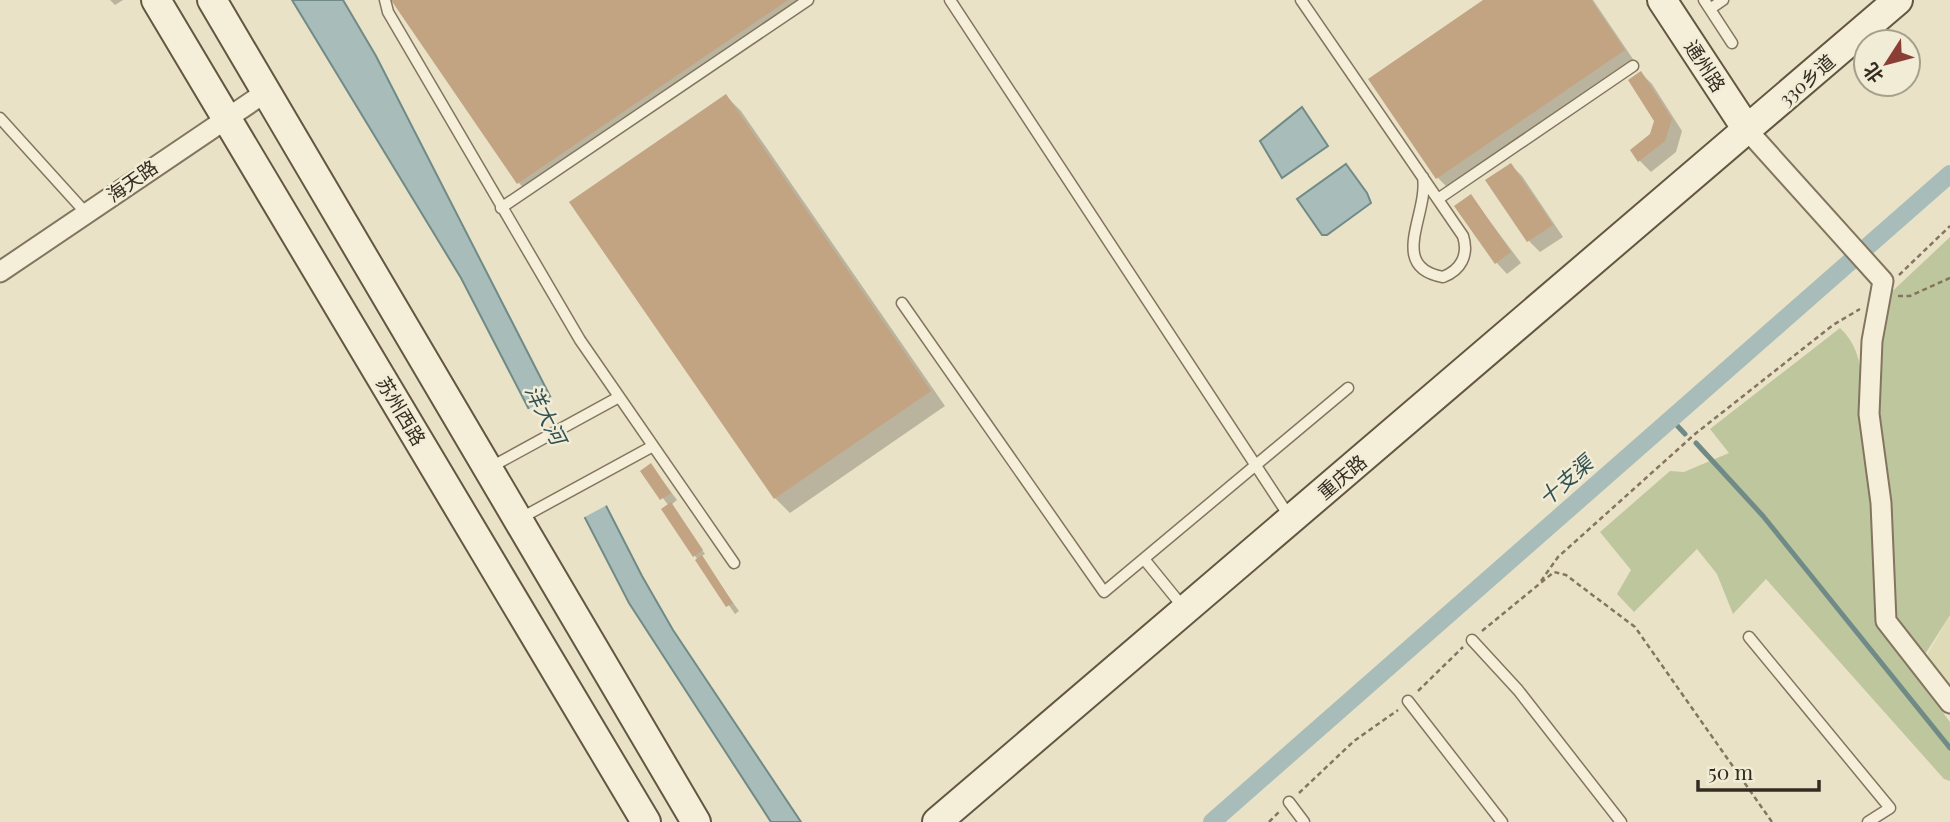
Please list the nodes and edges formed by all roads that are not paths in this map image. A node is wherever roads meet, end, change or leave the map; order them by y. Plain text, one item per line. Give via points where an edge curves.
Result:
1 (156, 0) edge
2 (212, 0) edge
3 (385, 0) edge
4 (808, 0) edge
5 (950, 0) edge
6 (1301, 0) edge
7 (1662, 0) edge
8 (1723, 0) edge
9 (1898, 0) edge
10 (1707, 5) edge
11 (1732, 43) dead end
12 (1633, 66) dead end
13 (266, 92) junction
14 (226, 117) junction
15 (0, 118) edge
16 (1748, 131) junction
17 (1423, 177) junction
18 (1438, 199) junction
19 (501, 208) junction
20 (86, 213) junction
21 (0, 272) edge
22 (902, 303) dead end
23 (1348, 388) dead end
24 (619, 397) junction
25 (653, 446) junction
26 (1256, 465) junction
27 (494, 466) junction
28 (522, 517) junction
29 (1292, 520) junction
30 (1144, 559) junction
31 (734, 563) dead end
32 (1186, 610) junction
33 (1749, 637) dead end
34 (1472, 640) dead end
35 (1408, 701) dead end
36 (1950, 703) edge
37 (1289, 802) dead end
38 (646, 822) edge
39 (696, 822) edge
40 (937, 822) edge
41 (1304, 822) edge
42 (1502, 822) edge
43 (1620, 822) edge
44 (1868, 822) edge

1 - 14 main road, 苏州西路
2 - 13 main road
3 - 19 lane
4 - 19 lane
5 - 26 lane
6 - 17 lane
7 - 16 main road, 通州路
8 - 10 lane
9 - 16 main road, 330乡道
10 - 11 lane
12 - 18 lane
13 - 14 street, 海天路
13 - 27 main road
14 - 20 street, 海天路
14 - 38 main road, 苏州西路
15 - 20 lane
16 - 29 main road, 重庆路
16 - 36 street via 1882,281 1872,341 1869,414 1881,502 1886,621
17 - 18 lane
17 - 18 lane via 1425,191 1412,246 1422,269 1443,278 1454,273 1466,247
19 - 24 lane
20 - 21 street, 海天路
22 - 30 lane via 1104,592
23 - 26 lane
24 - 25 lane
24 - 27 lane
25 - 28 lane
25 - 31 lane
26 - 29 lane
26 - 30 lane
27 - 28 main road
28 - 39 main road
29 - 32 main road, 重庆路
30 - 32 lane
32 - 40 main road, 重庆路
33 - 44 lane via 1890,808
34 - 43 lane via 1518,691
35 - 42 lane
37 - 41 lane

